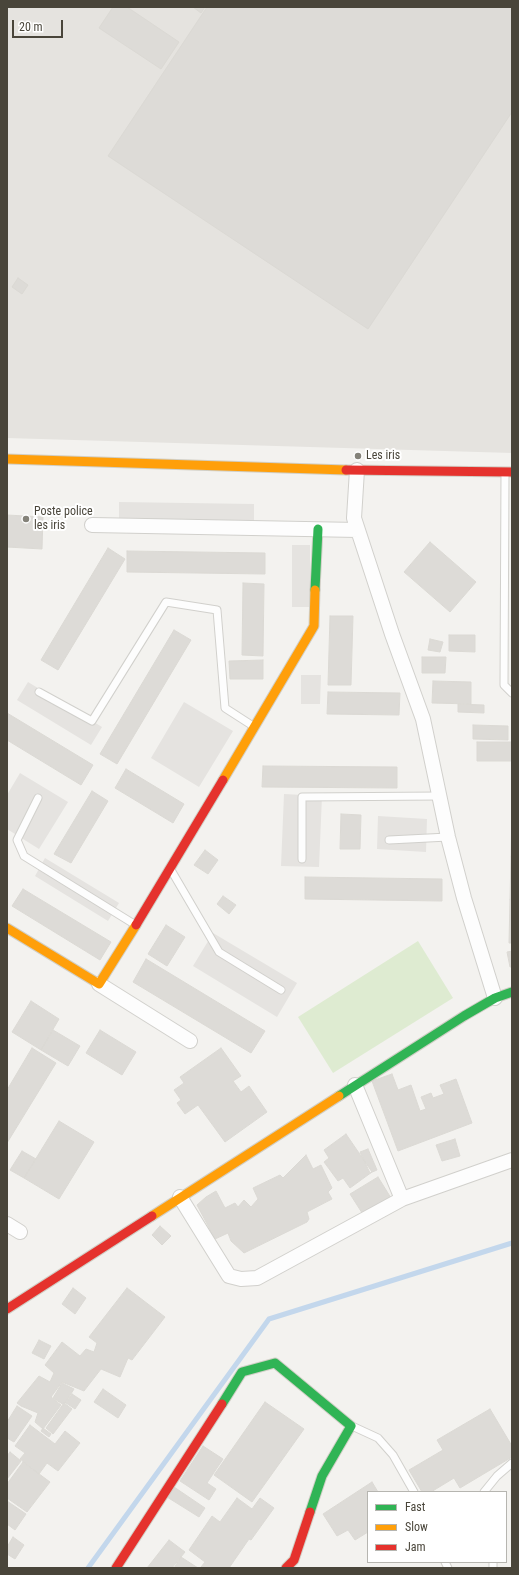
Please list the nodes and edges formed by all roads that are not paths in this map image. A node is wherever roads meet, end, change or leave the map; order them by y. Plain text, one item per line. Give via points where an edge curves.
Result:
1 (7, 458) edge
2 (357, 470) junction
3 (509, 472) edge
4 (92, 525) dead end
5 (318, 529) junction
6 (358, 530) junction
7 (39, 692) dead end
8 (512, 694) edge
9 (254, 727) junction
10 (441, 796) junction
11 (38, 798) dead end
12 (448, 837) junction
13 (389, 840) dead end
14 (302, 859) dead end
15 (170, 868) junction
16 (136, 925) junction
17 (7, 928) edge
18 (98, 984) junction
19 (281, 990) dead end
20 (512, 992) edge
21 (495, 998) junction
22 (190, 1041) dead end
23 (355, 1085) junction
24 (512, 1160) edge
25 (180, 1197) junction
26 (402, 1199) junction
27 (7, 1224) edge
28 (20, 1232) dead end
29 (7, 1309) edge
30 (351, 1426) junction
31 (512, 1464) edge
32 (413, 1491) edge
33 (485, 1491) edge
34 (116, 1568) edge
35 (286, 1568) edge

1 - 2 street
2 - 3 street
2 - 6 street via 354,518
3 - 8 lane via 504,685
4 - 5 street
5 - 6 street
5 - 9 street via 314,626
6 - 10 street via 423,719
7 - 9 lane via 92,721 166,602 217,610 225,708
9 - 15 street
10 - 12 street
10 - 14 lane via 302,797
11 - 16 lane via 17,840 24,856
12 - 13 lane
12 - 21 street
15 - 16 street
15 - 19 lane via 219,952
16 - 18 street
17 - 18 street
18 - 22 street
20 - 21 street
21 - 23 street
23 - 25 street
23 - 26 street
24 - 26 street
25 - 26 street via 229,1276 241,1279 257,1278
25 - 29 street
27 - 28 street
30 - 32 lane via 378,1438 393,1455
30 - 34 street via 275,1363 242,1372
30 - 35 street via 322,1476 294,1560
31 - 33 lane via 497,1476

